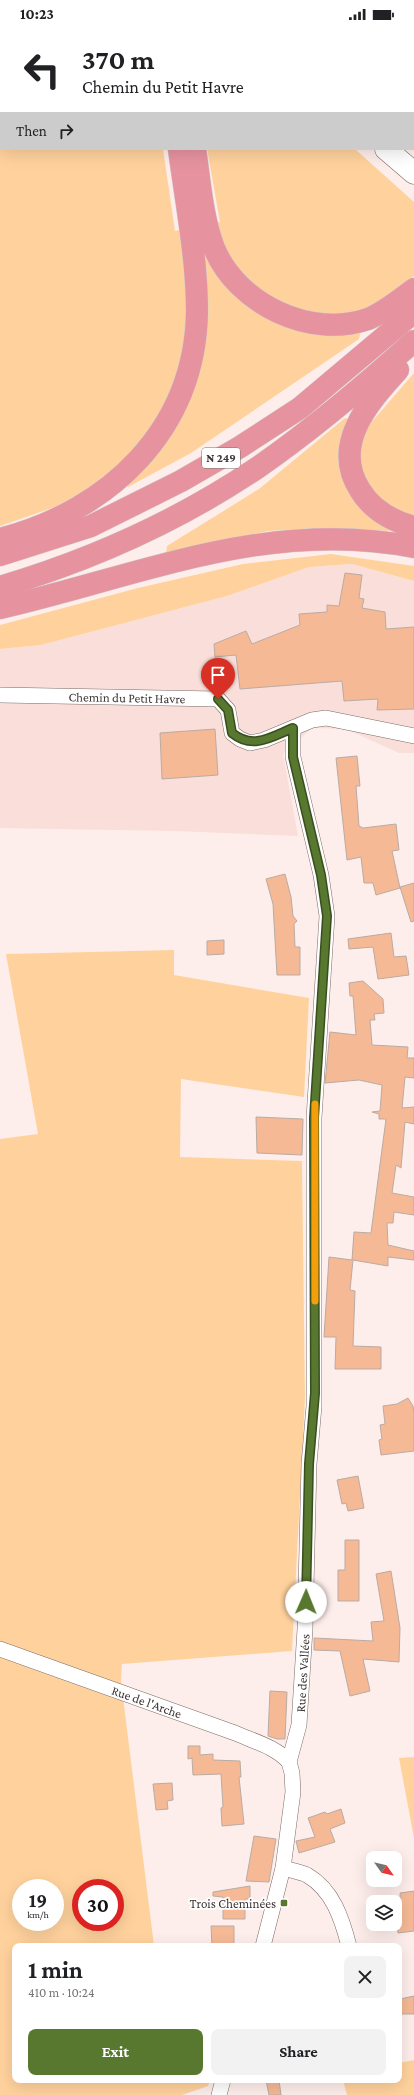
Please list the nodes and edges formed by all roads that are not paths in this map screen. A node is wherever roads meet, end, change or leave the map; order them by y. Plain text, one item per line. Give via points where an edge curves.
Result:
1 (179, 150) edge
2 (195, 150) edge
3 (387, 150) edge
4 (414, 173) edge
5 (414, 289) edge
6 (414, 312) edge
7 (414, 341) edge
8 (414, 355) edge
9 (414, 527) edge
10 (0, 540) edge
11 (414, 547) edge
12 (0, 555) edge
13 (0, 587) edge
14 (0, 608) edge
15 (0, 695) edge
16 (293, 728) junction
17 (414, 736) edge
18 (0, 1649) edge
19 (289, 1762) junction
20 (282, 1868) junction
21 (264, 1943) edge
22 (349, 1943) edge
23 (222, 2083) edge
24 (219, 2095) edge

1 - 10 highway via 196,281 197,312 191,360 173,410 142,456 103,493 53,520
2 - 5 highway via 208,230 214,248 236,282 253,298 288,317 329,325 368,319 384,311
3 - 4 main road
6 - 12 highway, N 249 via 300,408 240,447 181,481 91,526
7 - 13 highway, N 249 via 308,430 256,468 202,501 122,544
8 - 9 highway via 385,383 367,407 356,429 348,455 356,484 365,498 391,519
11 - 14 highway via 383,542 316,539 240,546
15 - 16 street, Chemin du Petit Havre via 218,699 228,710 232,733 240,739 250,742 264,740
16 - 17 street, Chemin du Petit Havre via 312,720 326,718
16 - 19 street, Rue des Vallées via 293,757 321,875 327,916 314,1118 314,1406 309,1464 305,1629 299,1724
18 - 19 street, Rue de l'Arche via 235,1733 272,1749
19 - 20 street, Rue des Vallées via 293,1792
20 - 21 street, Rue des Vallées
20 - 22 street via 306,1875 328,1894
23 - 24 street

